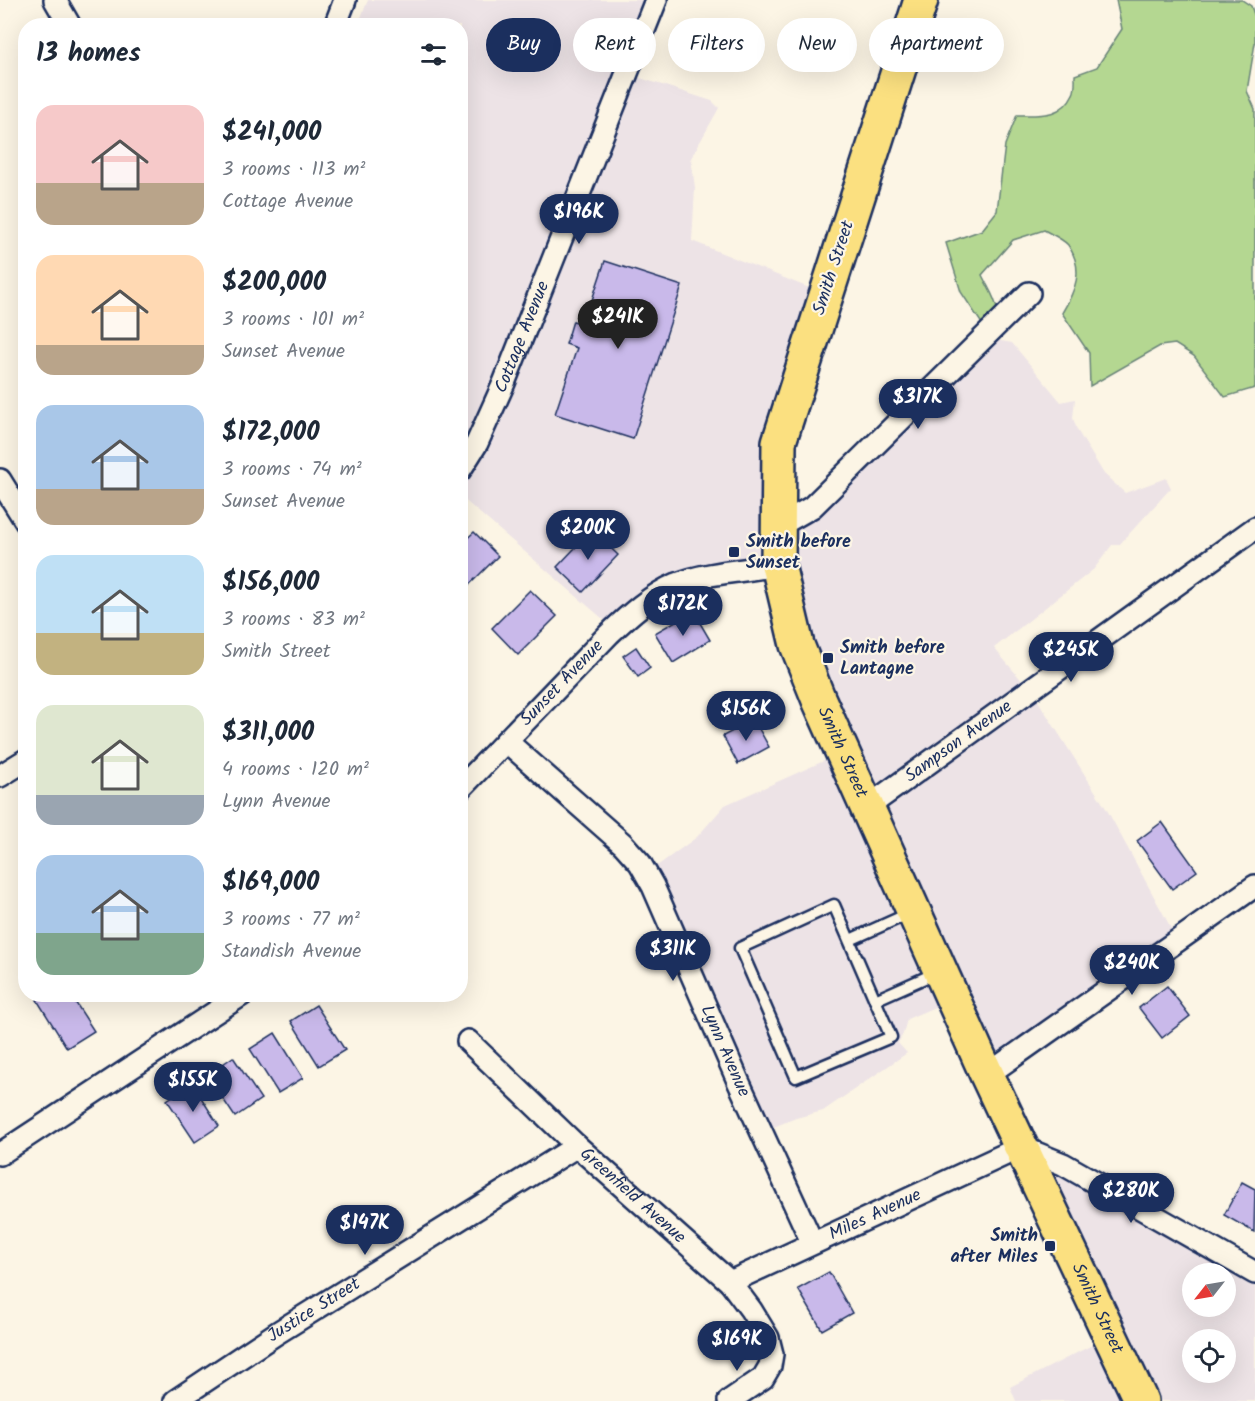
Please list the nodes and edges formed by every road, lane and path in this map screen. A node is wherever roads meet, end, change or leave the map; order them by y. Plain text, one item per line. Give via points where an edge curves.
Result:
1 (55, 0) edge
2 (345, 0) edge
3 (656, 0) edge
4 (921, 0) edge
5 (65, 18) edge
6 (338, 18) edge
7 (1029, 293) dead end
8 (468, 457) edge
9 (0, 480) edge
10 (18, 509) edge
11 (777, 526) junction
12 (1255, 528) edge
13 (778, 565) junction
14 (506, 741) junction
15 (18, 765) edge
16 (0, 776) edge
17 (468, 781) edge
18 (866, 808) junction
19 (1255, 886) edge
20 (915, 911) junction
21 (850, 940) junction
22 (941, 970) junction
23 (876, 1000) junction
24 (231, 1002) edge
25 (468, 1041) dead end
26 (987, 1075) junction
27 (578, 1146) junction
28 (1021, 1147) junction
29 (0, 1154) edge
30 (812, 1242) junction
31 (1255, 1273) edge
32 (730, 1282) junction
33 (175, 1401) edge
34 (729, 1401) edge
35 (1141, 1401) edge

1 - 5 street
2 - 6 street
3 - 8 street, Cottage Avenue via 504,382
4 - 11 main road, Smith Street via 779,442
7 - 11 street via 812,507
9 - 10 street
11 - 13 main road, Smith Street
12 - 18 street, Sampson Avenue
13 - 14 street, Sunset Avenue via 708,576 676,585 657,596 609,634
13 - 18 main road, Smith Street via 797,645
14 - 17 street, Sunset Avenue
14 - 30 street, Lynn Avenue via 640,863
15 - 16 street
18 - 20 main road, Smith Street
19 - 26 street
20 - 21 lane
20 - 22 main road, Smith Street
21 - 23 lane
21 - 23 lane via 834,904 740,948 796,1077 891,1037
22 - 23 lane
22 - 26 main road, Smith Street
24 - 29 street
25 - 27 street, Greenfield Avenue
26 - 28 main road, Smith Street
27 - 32 street, Greenfield Avenue
27 - 33 street, Justice Street
28 - 30 street, Miles Avenue
28 - 31 street via 1063,1164
28 - 35 main road, Smith Street
30 - 32 street, Miles Avenue
32 - 34 street, Greenfield Avenue via 752,1310 772,1353 763,1378

